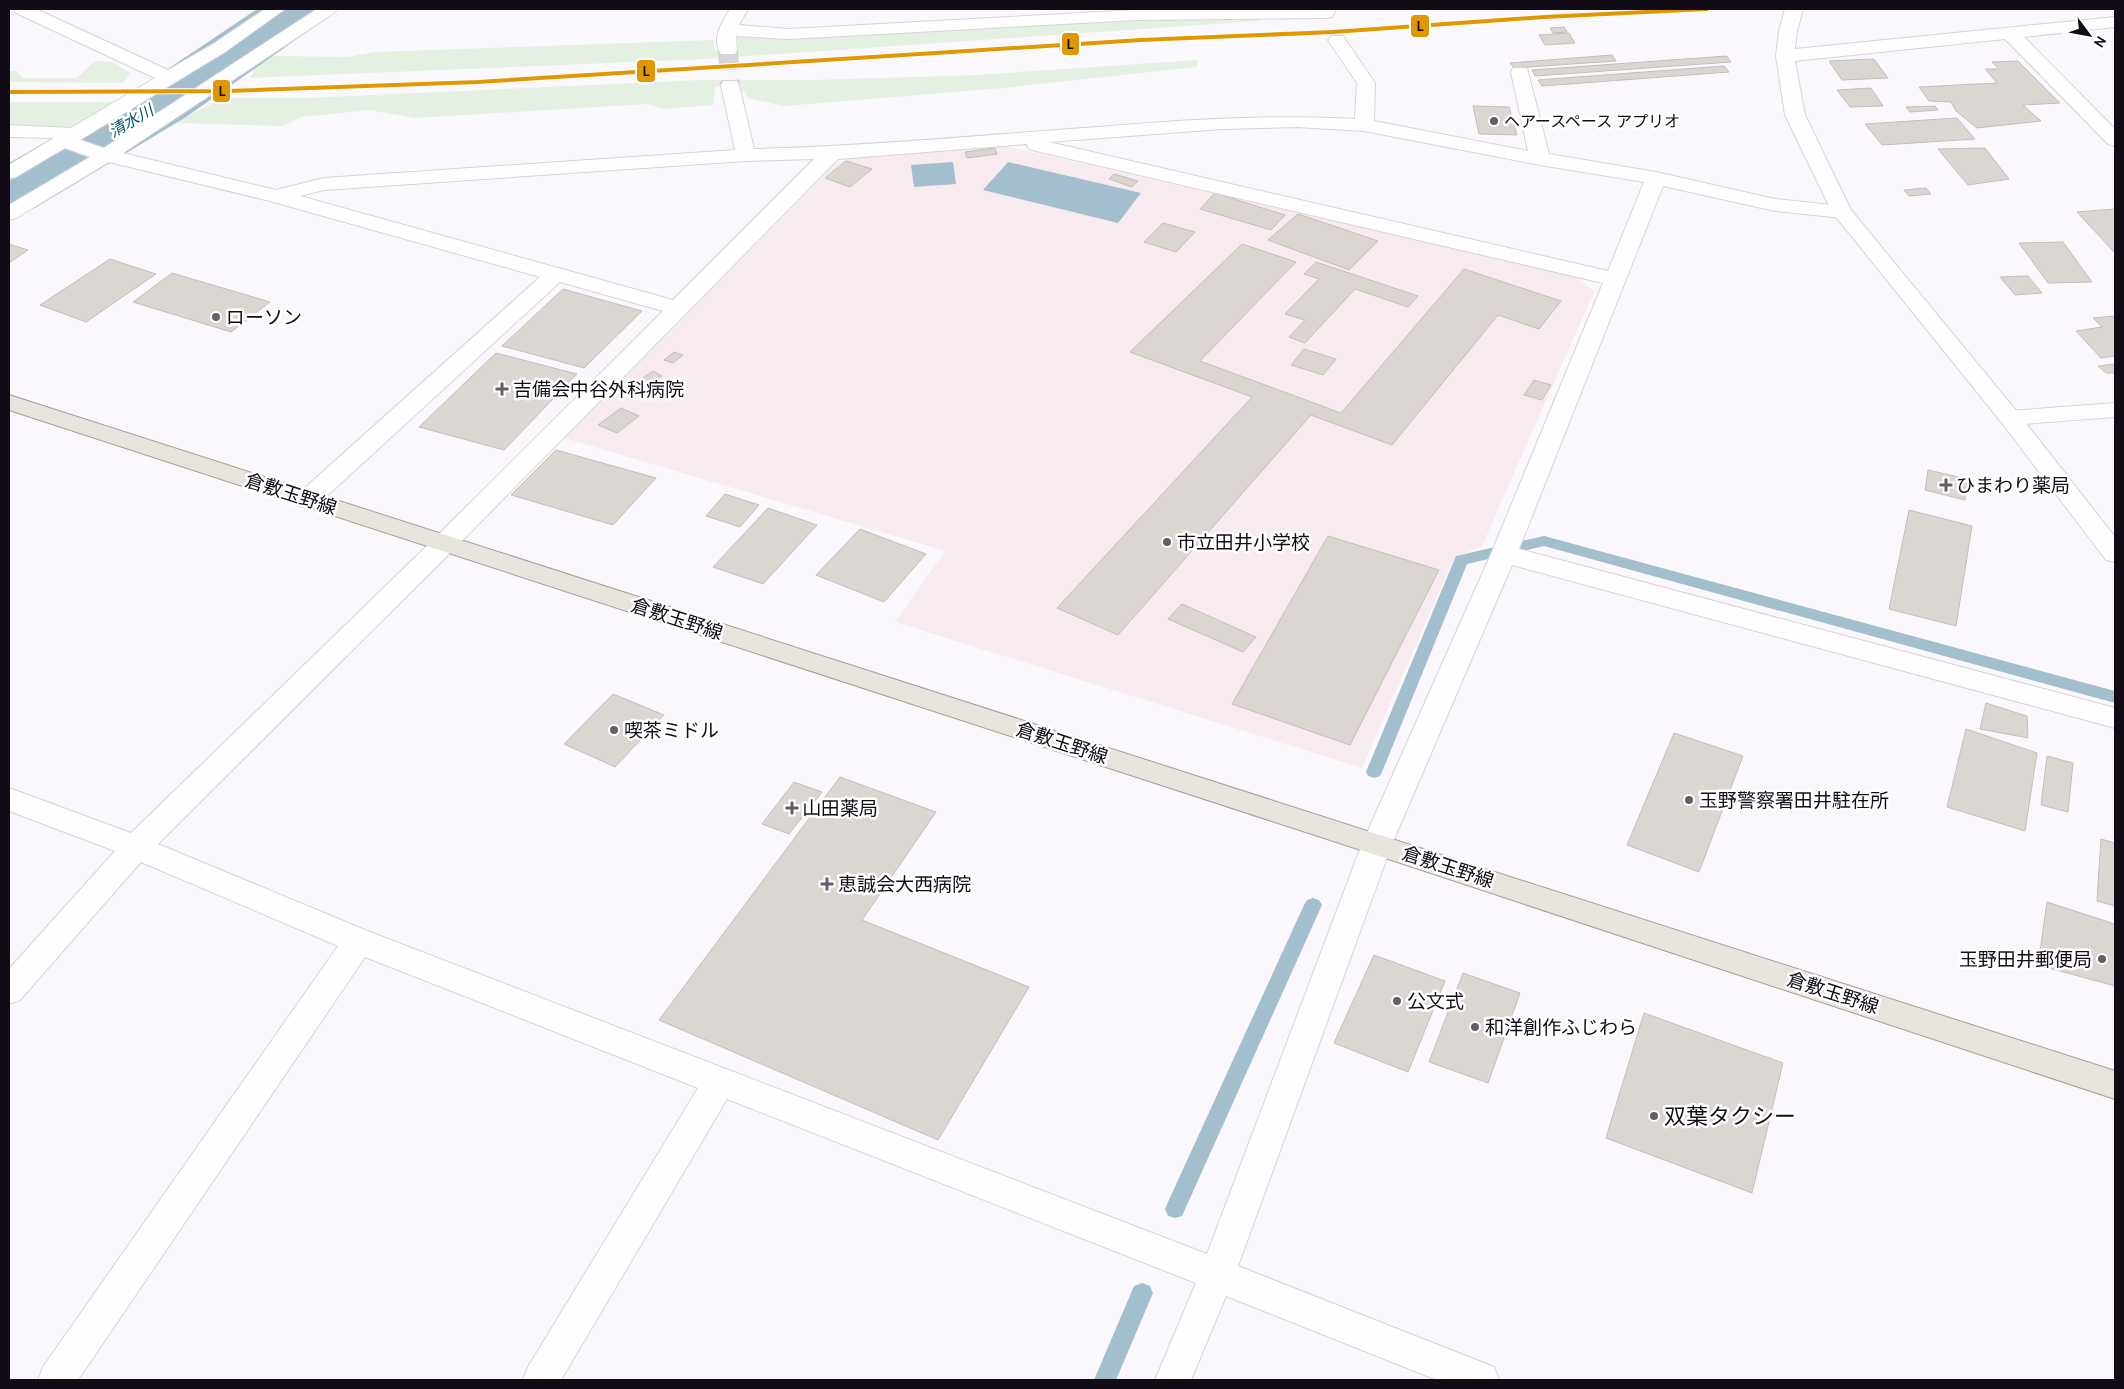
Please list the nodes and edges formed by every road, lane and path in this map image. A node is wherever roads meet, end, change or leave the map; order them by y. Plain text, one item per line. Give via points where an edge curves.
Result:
1 (22, 9) edge
2 (276, 9) edge
3 (328, 9) edge
4 (739, 9) edge
5 (1327, 9) edge
6 (1794, 9) edge
7 (2115, 22) edge
8 (727, 30) junction
9 (2010, 33) junction
10 (1337, 40) dead end
11 (728, 50) tunnel mouth
12 (1785, 56) junction
13 (1520, 72) dead end
14 (168, 77) junction
15 (730, 85) tunnel mouth
16 (1364, 125) junction
17 (9, 131) edge
18 (1009, 139) junction
19 (71, 140) junction
20 (2115, 140) edge
21 (832, 153) junction
22 (102, 154) junction
23 (746, 155) junction
24 (1540, 159) junction
25 (9, 173) edge
26 (1656, 178) junction
27 (276, 196) junction
28 (1842, 212) junction
29 (9, 214) edge
30 (556, 274) junction
31 (1614, 279) junction
32 (677, 308) junction
33 (9, 402) edge
34 (2115, 410) edge
35 (2010, 418) junction
36 (308, 500) junction
37 (444, 544) junction
38 (1509, 553) junction
39 (2115, 554) edge
40 (2115, 718) edge
41 (9, 799) edge
42 (1377, 844) junction
43 (136, 847) junction
44 (359, 941) junction
45 (9, 992) edge
46 (719, 1082) junction
47 (2115, 1085) edge
48 (1216, 1275) junction
49 (56, 1380) edge
50 (541, 1380) edge
51 (1173, 1380) edge
52 (1481, 1380) edge

1 - 14 street
2 - 14 street via 219,48
3 - 22 street via 221,82
4 - 8 street
5 - 8 street via 1326,13 1136,15 789,34
6 - 12 street
7 - 9 street
8 - 11 street
9 - 12 street
9 - 20 street
10 - 16 street via 1366,83
12 - 28 street via 1795,115
13 - 24 street
14 - 19 street
15 - 23 street
16 - 18 street via 1296,121
16 - 24 street
17 - 19 street via 64,132
18 - 21 street
18 - 31 street
19 - 22 street
19 - 25 street
21 - 23 street
21 - 32 street
22 - 27 street
22 - 29 street
23 - 27 street via 324,184
24 - 26 street
26 - 28 street via 1775,205
26 - 31 street
27 - 30 street
28 - 35 street
30 - 32 street
30 - 36 street
31 - 38 street
32 - 37 street
33 - 36 main road, 倉敷玉野線
34 - 35 street
35 - 39 street
36 - 37 main road, 倉敷玉野線
37 - 42 main road, 倉敷玉野線
37 - 43 street
38 - 40 street
38 - 42 street
41 - 43 street
42 - 47 main road, 倉敷玉野線
42 - 48 street
43 - 44 street
43 - 45 street
44 - 46 street
44 - 49 street
46 - 48 street
46 - 50 street
48 - 51 street
48 - 52 street

